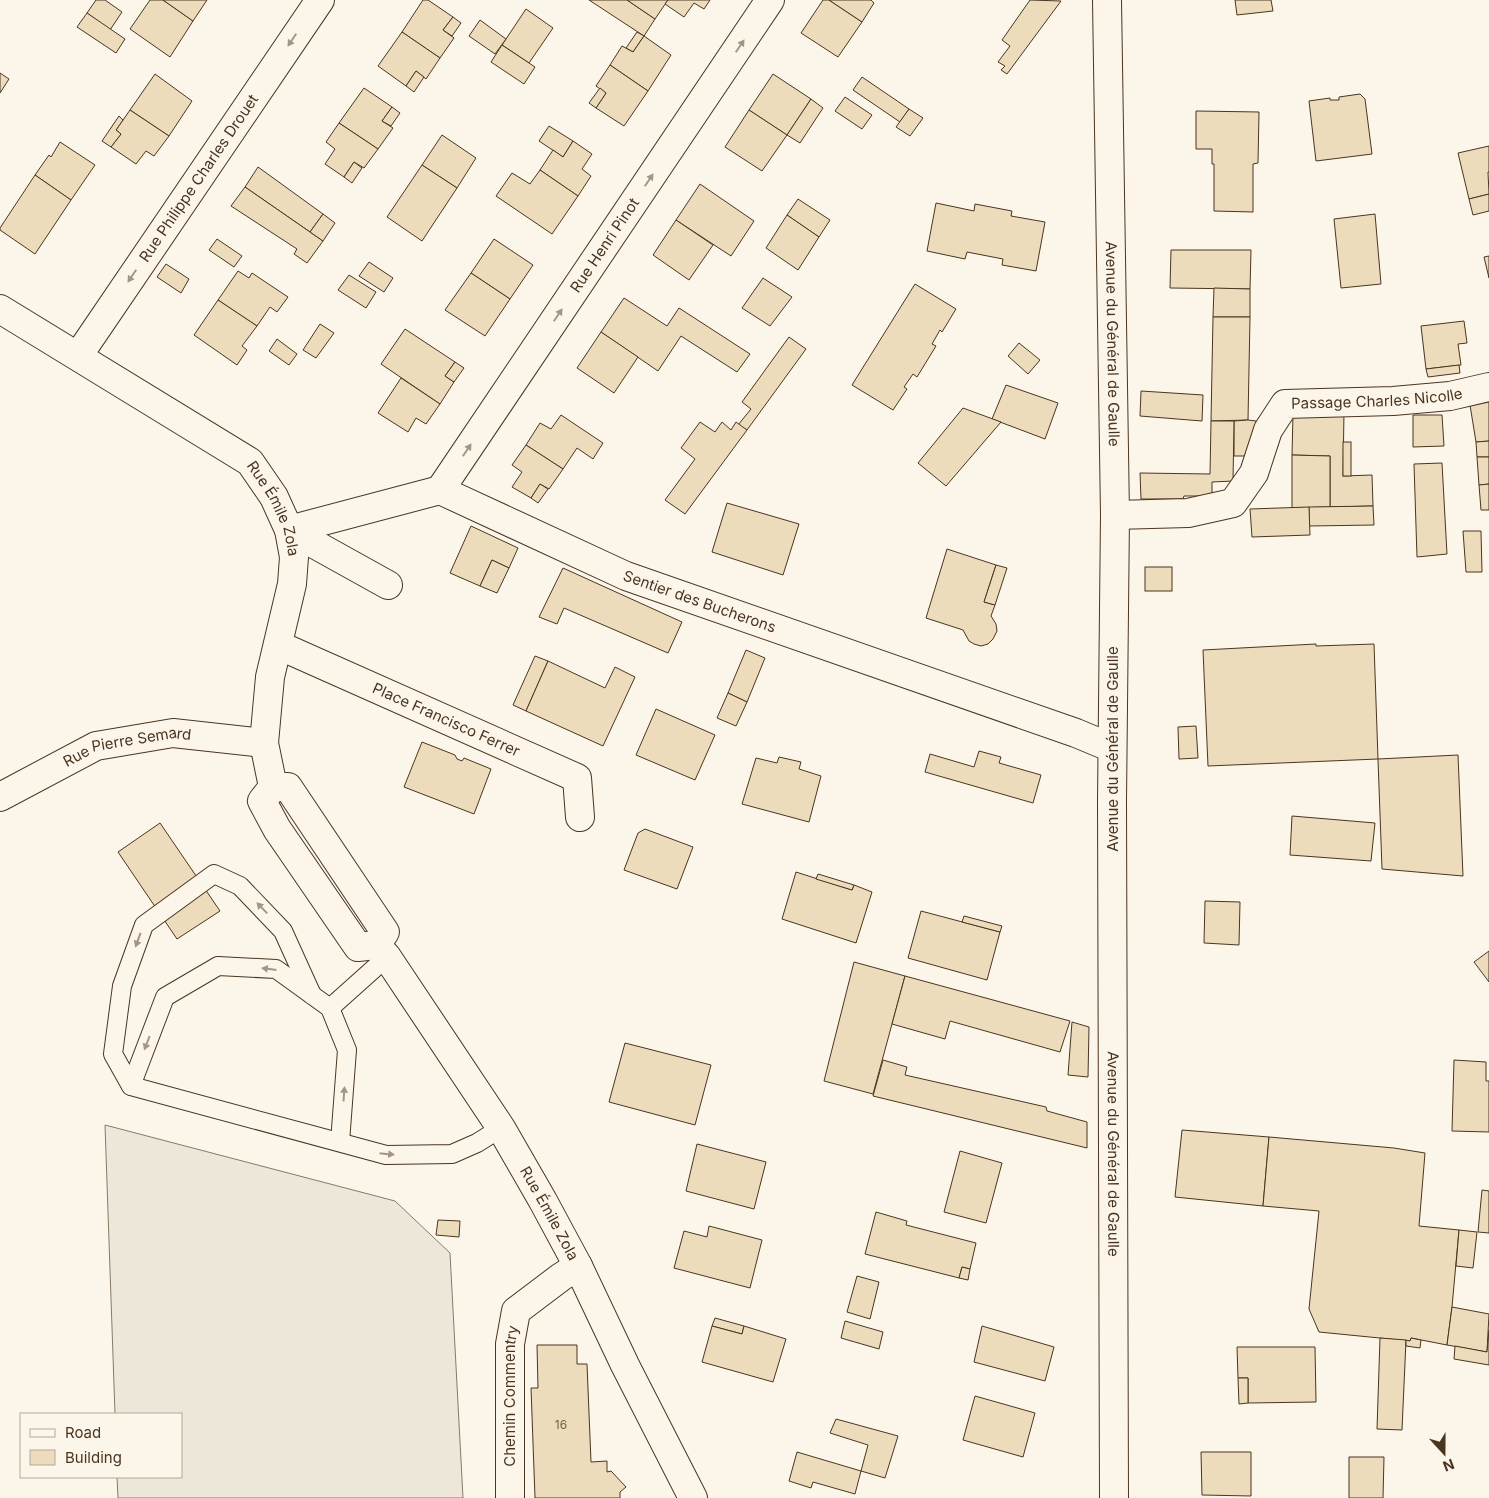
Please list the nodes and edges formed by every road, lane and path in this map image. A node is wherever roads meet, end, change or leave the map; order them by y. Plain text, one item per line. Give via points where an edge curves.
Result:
1 (320, 0) edge
2 (770, 0) edge
3 (1107, 0) edge
4 (0, 309) edge
5 (78, 356) junction
6 (1489, 387) edge
7 (440, 490) junction
8 (1115, 515) junction
9 (289, 530) junction
10 (388, 585) dead end
11 (278, 645) junction
12 (264, 743) junction
13 (1112, 748) junction
14 (0, 797) edge
15 (580, 817) dead end
16 (382, 951) junction
17 (312, 994) junction
18 (330, 1008) junction
19 (131, 1086) junction
20 (501, 1128) junction
21 (340, 1142) junction
22 (578, 1266) junction
23 (510, 1498) edge
24 (693, 1498) edge
25 (1114, 1498) edge

1 -> 5 street, Rue Philippe Charles Drouet
7 -> 2 street, Rue Henri Pinot
3 - 8 street, Avenue du Général de Gaulle
4 - 5 street, Rue Émile Zola
5 - 9 street, Rue Émile Zola via 250,462 274,497
6 - 8 street, Passage Charles Nicolle via 1450,396 1393,401 1285,404 1268,430 1254,473 1233,503 1188,513
7 - 9 street
7 - 13 street, Sentier des Bucherons via 626,576
8 - 13 street, Avenue du Général de Gaulle
9 - 10 street
9 - 11 street, Rue Émile Zola via 294,557 292,584
11 - 12 street, Rue Émile Zola via 270,677
11 - 15 street, Place Francisco Ferrer via 577,778
12 - 14 street, Rue Pierre Semard via 172,733 96,746
12 - 16 street, Rue Émile Zola via 273,787 288,787 385,932
13 - 25 street, Avenue du Général de Gaulle
16 - 18 lane
16 - 20 street, Rue Émile Zola
17 - 18 lane
17 -> 19 lane via 276,969 218,966 165,997
17 -> 19 lane via 284,931 240,886 214,874 144,925 122,986 113,1054
21 -> 18 lane via 347,1050
19 - 21 lane
21 -> 20 lane via 386,1155 452,1154
20 - 22 street, Rue Émile Zola
22 - 23 street, Chemin Commentry via 516,1311 510,1344
22 - 24 street, Rue Émile Zola

